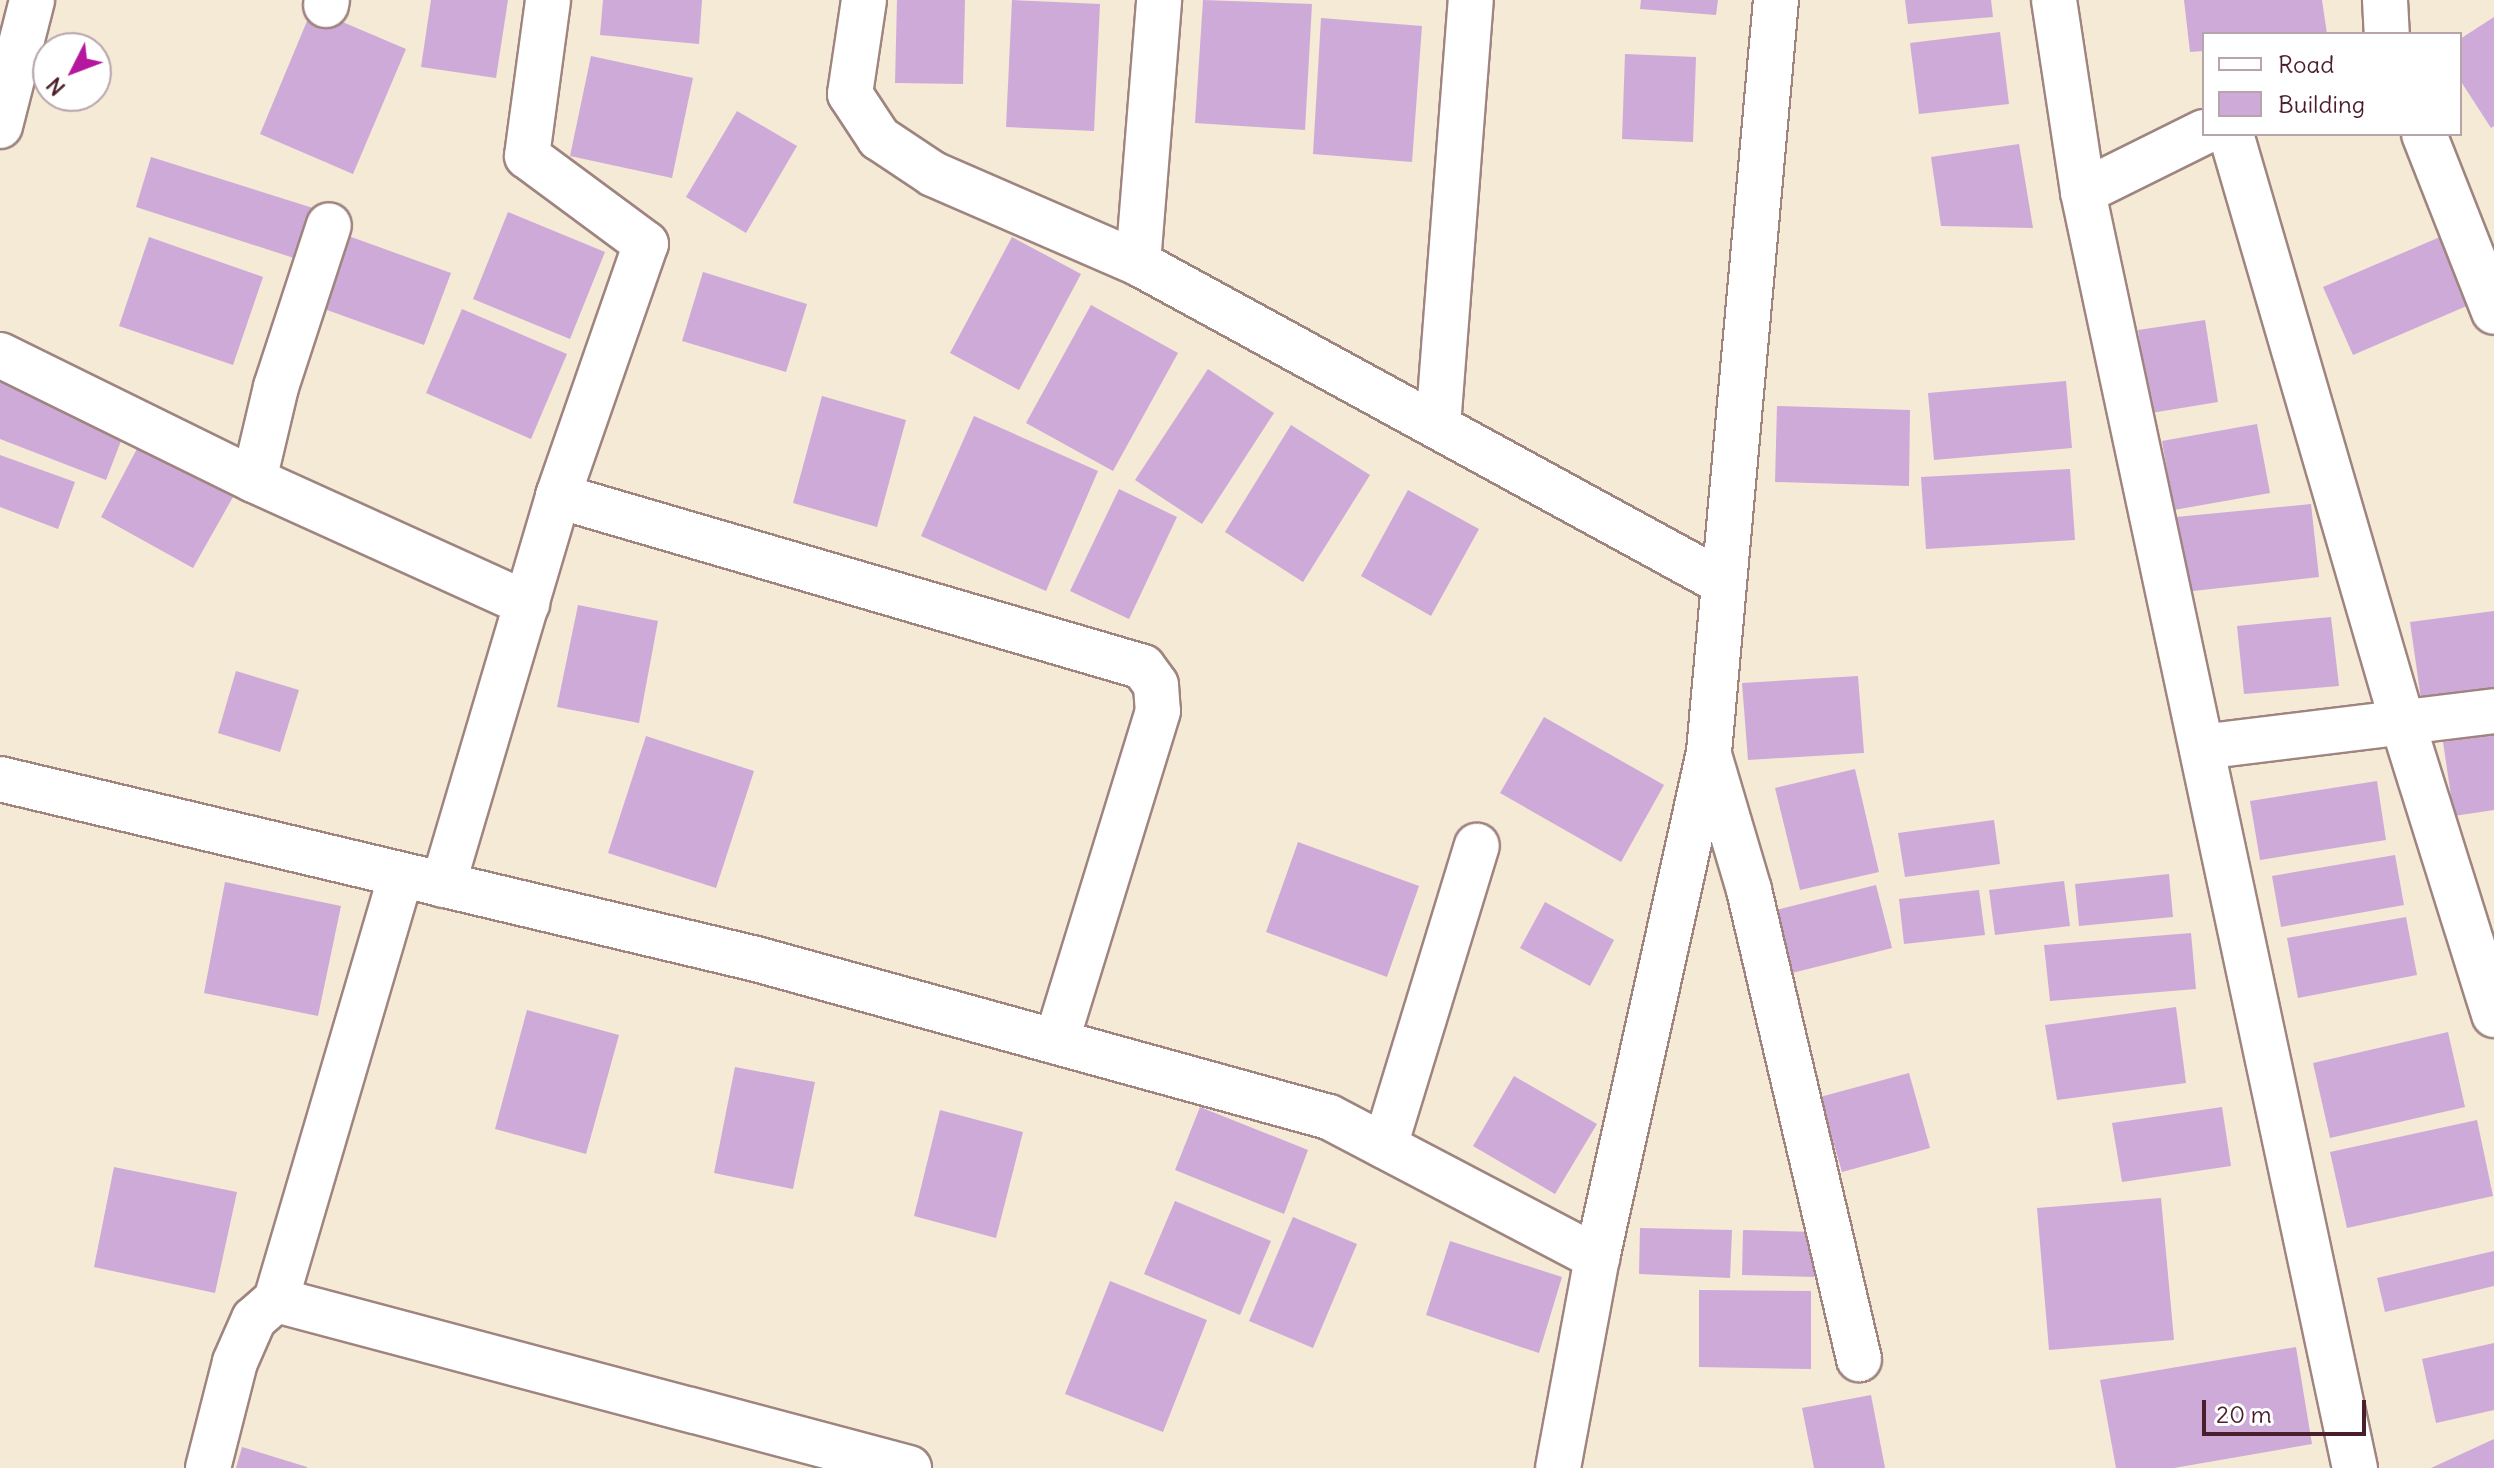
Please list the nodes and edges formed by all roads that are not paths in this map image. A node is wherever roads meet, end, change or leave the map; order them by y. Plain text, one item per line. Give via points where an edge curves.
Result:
1 (32, 0) edge
2 (548, 0) edge
3 (864, 0) edge
4 (1159, 0) edge
5 (1471, 0) edge
6 (1776, 0) edge
7 (2054, 0) edge
8 (2385, 0) edge
9 (2387, 32) edge
10 (0, 126) edge
11 (2202, 133) edge
12 (2232, 136) edge
13 (2425, 136) edge
14 (2083, 192) junction
15 (329, 225) dead end
16 (1138, 263) junction
17 (2494, 312) edge
18 (0, 355) edge
19 (1438, 426) junction
20 (254, 480) junction
21 (558, 496) junction
22 (1722, 582) junction
23 (527, 604) junction
24 (2494, 711) edge
25 (2403, 724) junction
26 (2202, 747) junction
27 (1709, 752) junction
28 (0, 779) edge
29 (1477, 846) dead end
30 (422, 880) junction
31 (2494, 1015) edge
32 (1056, 1042) junction
33 (1385, 1146) junction
34 (1597, 1258) junction
35 (276, 1300) junction
36 (1859, 1359) dead end
37 (208, 1468) edge
38 (909, 1468) edge
39 (1558, 1468) edge
40 (2355, 1468) edge

1 - 10 street
2 - 21 street via 527,156 646,244
3 - 16 street via 850,94 879,138 933,174
4 - 16 street
5 - 19 street
6 - 22 street
7 - 14 street
8 - 9 street
11 - 14 street
12 - 25 street
13 - 17 street
14 - 26 street
15 - 20 street via 276,387
16 - 19 street
18 - 20 street
19 - 22 street
20 - 23 street
21 - 23 street
21 - 32 street via 1143,667 1156,685 1158,711
22 - 27 street
23 - 30 street
24 - 25 street
25 - 26 street
25 - 31 street
26 - 40 street
27 - 34 street
27 - 36 street via 1749,890
28 - 30 street
29 - 33 street
30 - 32 street via 756,959
30 - 35 street
32 - 33 street via 1329,1117
33 - 34 street
34 - 39 street
35 - 37 street via 254,1319 235,1362
35 - 38 street

